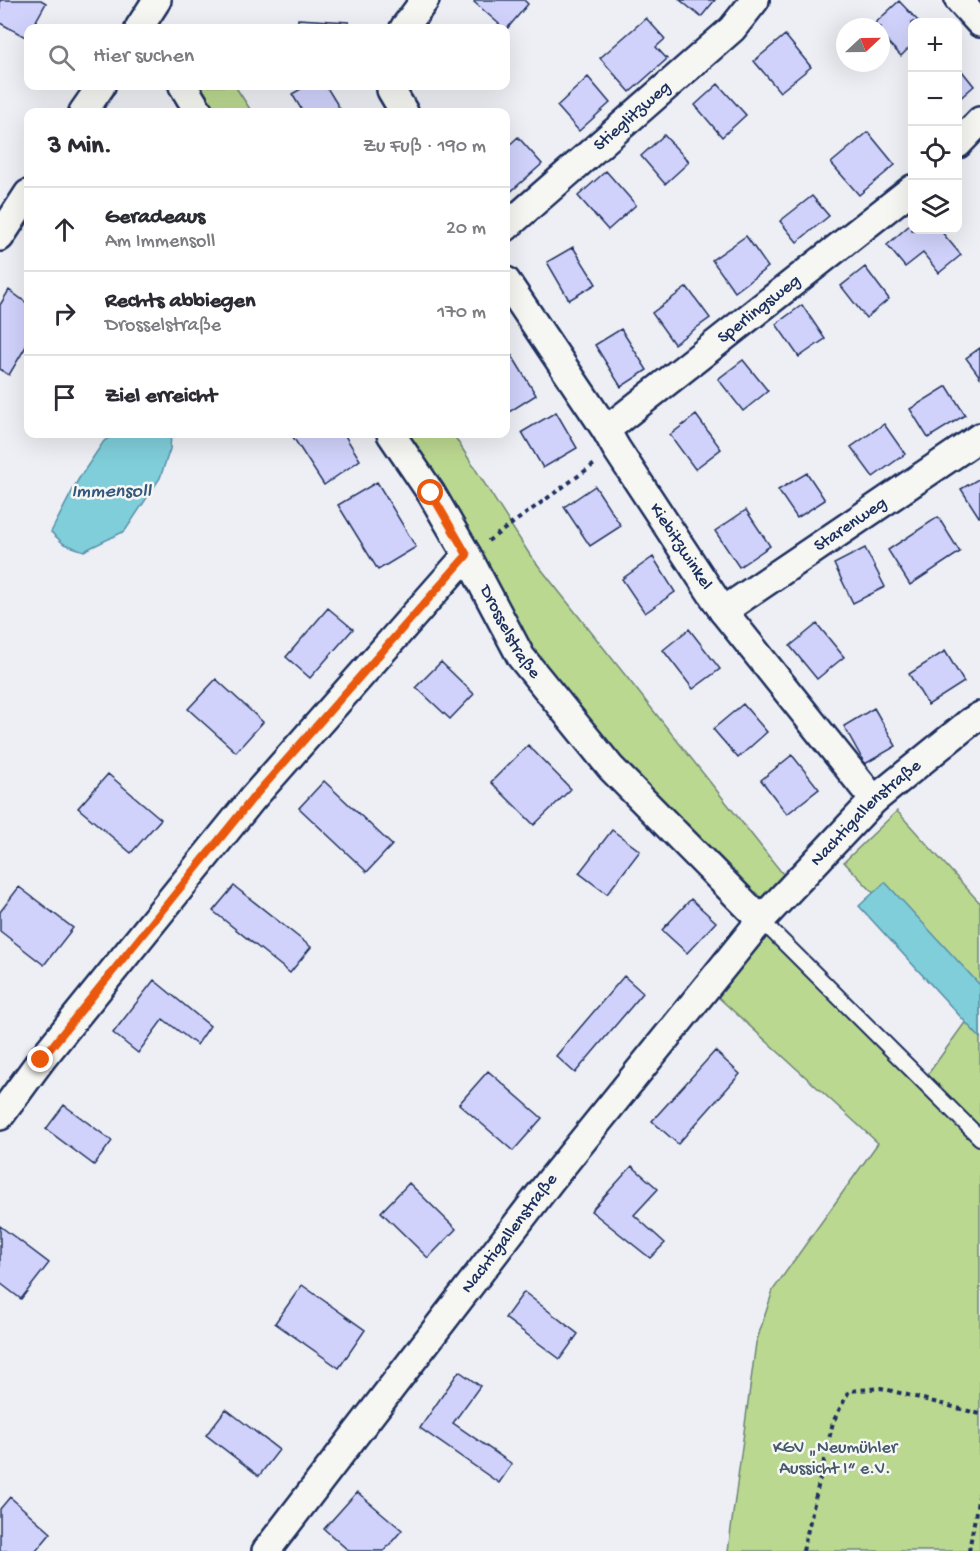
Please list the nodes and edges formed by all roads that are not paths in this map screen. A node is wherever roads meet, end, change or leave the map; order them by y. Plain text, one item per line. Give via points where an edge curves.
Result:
1 (426, 0) edge
2 (755, 0) edge
3 (959, 0) edge
4 (980, 23) edge
5 (407, 24) edge
6 (98, 90) edge
7 (185, 90) edge
8 (391, 90) edge
9 (86, 108) edge
10 (197, 108) edge
11 (402, 108) edge
12 (980, 121) edge
13 (962, 139) edge
14 (908, 192) edge
15 (24, 200) edge
16 (510, 223) edge
17 (0, 237) edge
18 (510, 287) edge
19 (980, 437) edge
20 (394, 438) edge
21 (611, 439) junction
22 (467, 555) junction
23 (723, 611) junction
24 (976, 724) edge
25 (874, 800) junction
26 (761, 920) junction
27 (0, 1116) edge
28 (980, 1138) edge
29 (266, 1551) edge

1 - 5 street
2 - 16 street, Stieglitzweg via 732,29
3 - 4 street
6 - 9 street
7 - 10 street
8 - 11 street
12 - 13 street
14 - 21 street, Sperlingsweg
15 - 17 street
18 - 21 street, Kiebitzwinkel
19 - 23 street, Starenweg
20 - 22 street, Drosselstraße
21 - 23 street, Kiebitzwinkel
22 - 26 street, Drosselstraße via 521,657 611,768
22 - 27 street via 252,799
23 - 25 street, Kiebitzwinkel
24 - 25 street, Nachtigallenstraße
25 - 26 street, Nachtigallenstraße
26 - 28 lane
26 - 29 street, Nachtigallenstraße via 550,1180

